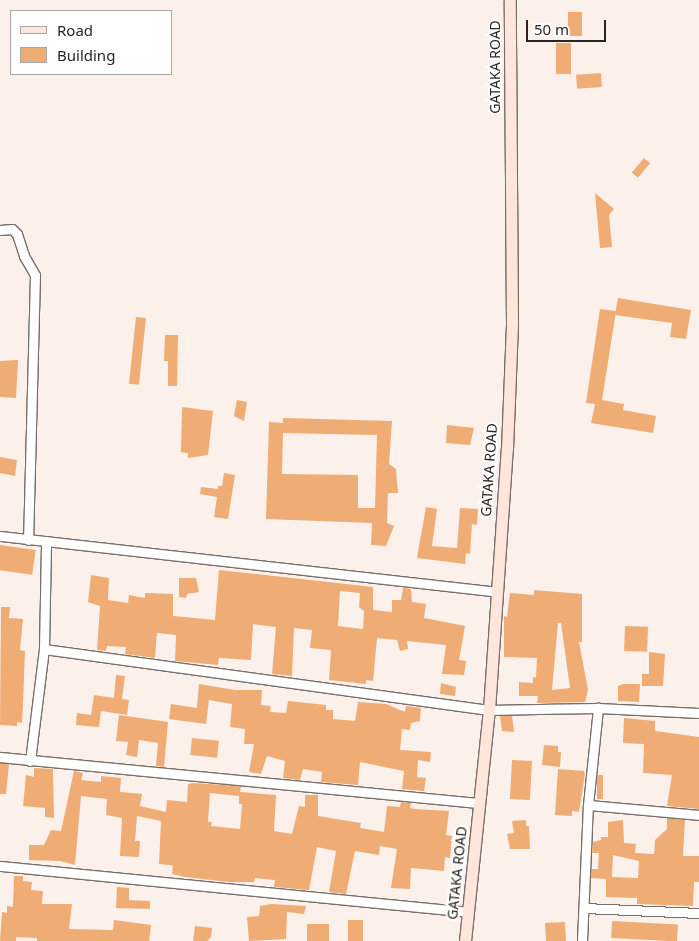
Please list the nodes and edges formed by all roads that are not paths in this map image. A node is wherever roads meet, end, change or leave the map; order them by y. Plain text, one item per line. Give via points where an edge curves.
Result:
1 (510, 0) edge
2 (0, 230) edge
3 (0, 536) edge
4 (28, 540) junction
5 (46, 541) junction
6 (496, 592) junction
7 (44, 649) junction
8 (598, 708) junction
9 (489, 710) junction
10 (699, 713) edge
11 (0, 757) edge
12 (30, 761) junction
13 (479, 803) junction
14 (588, 805) junction
15 (699, 815) edge
16 (0, 866) edge
17 (584, 908) junction
18 (468, 912) junction
19 (699, 913) edge
20 (465, 941) edge
21 (582, 941) edge

1 - 6 street, GATAKA ROAD via 512,323
2 - 4 street via 12,229 17,234 35,275
3 - 4 street
4 - 5 street
5 - 6 street
5 - 7 street
6 - 9 street, GATAKA ROAD
7 - 9 street
7 - 12 street
8 - 9 street
8 - 10 street
8 - 14 street
9 - 13 street, GATAKA ROAD
11 - 12 street
12 - 13 street
13 - 18 street, GATAKA ROAD
14 - 15 street
14 - 17 street
16 - 18 street
17 - 19 street
17 - 21 street
18 - 20 street, GATAKA ROAD

